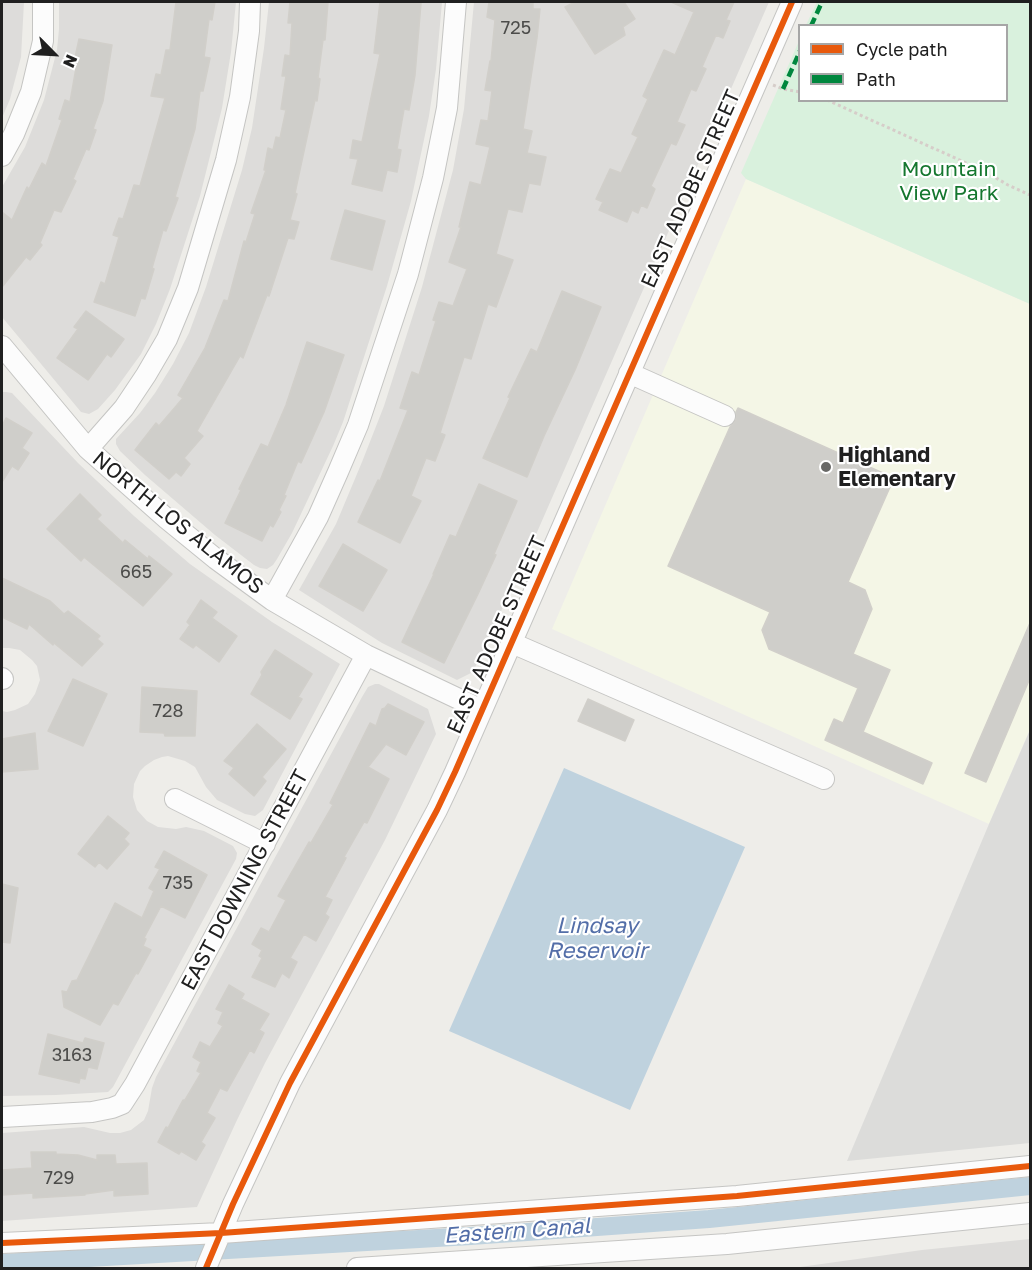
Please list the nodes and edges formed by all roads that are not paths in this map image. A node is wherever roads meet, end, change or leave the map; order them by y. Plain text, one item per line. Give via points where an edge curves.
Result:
1 (43, 2) edge
2 (250, 2) edge
3 (456, 2) edge
4 (792, 2) edge
5 (2, 156) edge
6 (5, 358) edge
7 (629, 373) junction
8 (725, 416) dead end
9 (88, 449) junction
10 (272, 600) junction
11 (512, 643) junction
12 (366, 655) junction
13 (482, 710) junction
14 (824, 779) dead end
15 (175, 799) dead end
16 (265, 844) junction
17 (2, 1117) edge
18 (1030, 1166) edge
19 (1030, 1213) edge
20 (221, 1233) junction
21 (2, 1243) edge
22 (206, 1269) edge
23 (357, 1269) edge

1 - 5 street via 42,41 31,92
2 - 9 street via 238,107 188,288 167,339 146,375 124,408
3 - 10 street via 447,108 408,274 358,425 318,517
4 - 7 street, EAST ADOBE STREET
6 - 9 street, NORTH LOS ALAMOS
7 - 8 street
7 - 11 street, EAST ADOBE STREET
9 - 10 street, NORTH LOS ALAMOS via 167,519
10 - 12 street, NORTH LOS ALAMOS
11 - 13 street, EAST ADOBE STREET
11 - 14 street
12 - 13 street, NORTH LOS ALAMOS
12 - 16 street, EAST DOWNING STREET
13 - 20 street, EAST ADOBE STREET via 437,810 290,1083
15 - 16 street
16 - 17 street, EAST DOWNING STREET via 122,1104 92,1112
18 - 20 street via 737,1196
19 - 23 street via 727,1244
20 - 21 street
20 - 22 street, EAST ADOBE STREET

